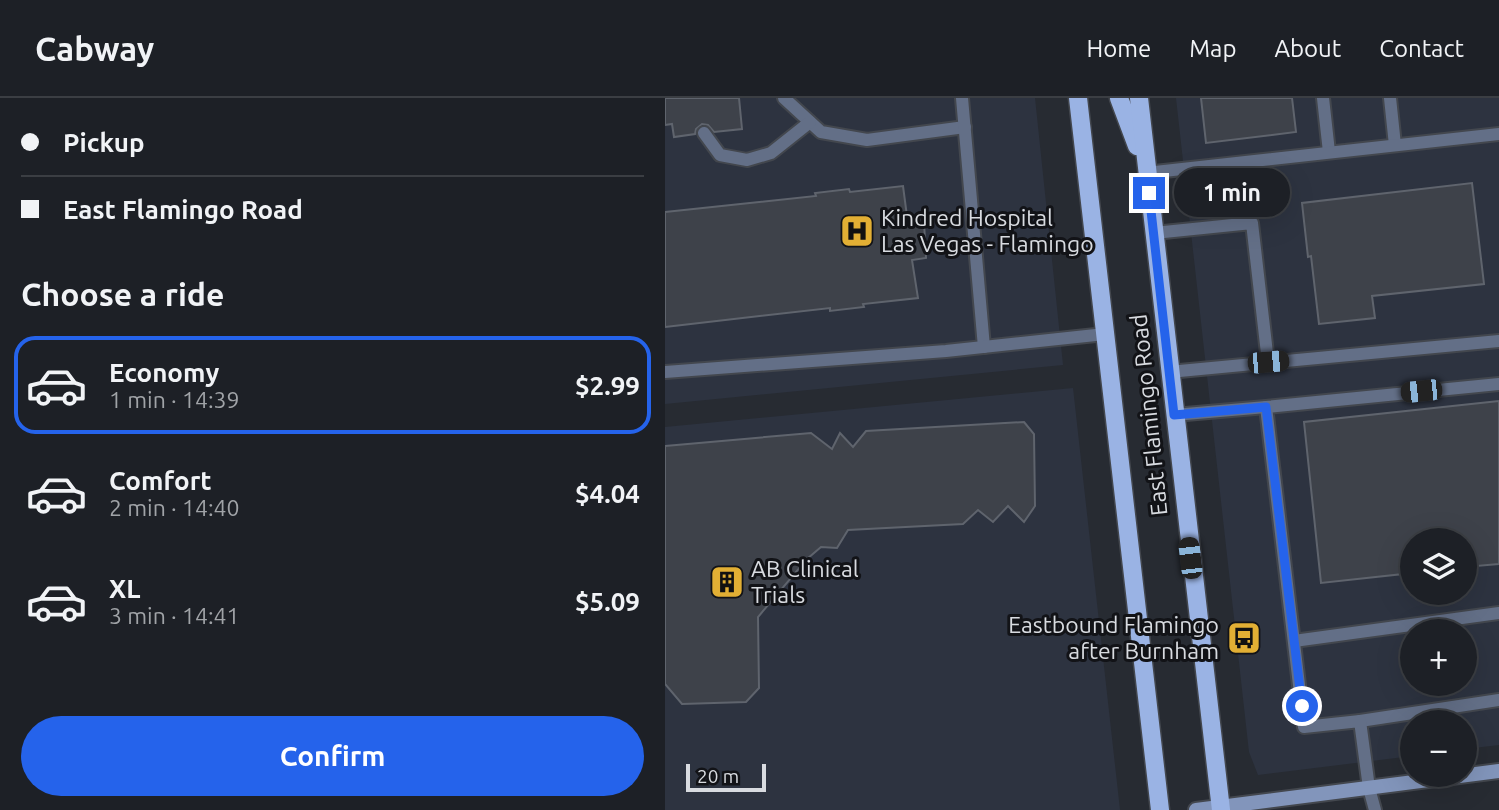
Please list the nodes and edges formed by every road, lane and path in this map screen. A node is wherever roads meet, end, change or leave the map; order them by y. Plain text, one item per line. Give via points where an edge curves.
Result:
1 (784, 98) edge
2 (962, 98) edge
3 (1078, 98) edge
4 (1119, 98) edge
5 (1139, 98) edge
6 (1323, 98) edge
7 (1389, 98) edge
8 (810, 122) junction
9 (965, 127) junction
10 (704, 133) dead end
11 (1499, 134) edge
12 (1395, 145) junction
13 (1328, 152) junction
14 (1146, 173) junction
15 (1154, 233) junction
16 (1105, 334) junction
17 (1499, 341) edge
18 (984, 347) junction
19 (1268, 362) junction
20 (665, 372) edge
21 (1169, 372) junction
22 (1499, 384) edge
23 (1266, 407) junction
24 (1174, 415) junction
25 (1499, 613) edge
26 (1294, 641) junction
27 (1499, 700) edge
28 (1360, 721) junction
29 (1499, 771) edge
30 (1369, 788) junction
31 (1221, 809) edge
32 (1160, 810) edge
33 (1196, 810) edge
34 (1375, 810) edge

1 - 8 lane
2 - 9 lane
3 - 16 main road, East Flamingo Road
4 - 14 main road
5 - 14 main road, East Flamingo Road
6 - 13 lane
7 - 12 lane
8 - 9 lane via 821,132 867,140
8 - 10 lane via 771,153 747,160 720,155
9 - 18 lane
11 - 12 lane
12 - 13 lane
13 - 14 lane
14 - 15 main road, East Flamingo Road
15 - 19 lane via 1252,223
15 - 21 main road, East Flamingo Road
16 - 18 lane
16 - 32 main road, East Flamingo Road
17 - 19 lane
18 - 20 lane
19 - 21 lane
21 - 24 main road, East Flamingo Road
22 - 23 lane
23 - 24 lane
23 - 26 lane
24 - 31 main road, East Flamingo Road
25 - 26 lane
26 - 28 lane via 1304,727
27 - 28 lane
28 - 30 lane
29 - 30 street
30 - 31 street
30 - 34 lane
31 - 33 street

